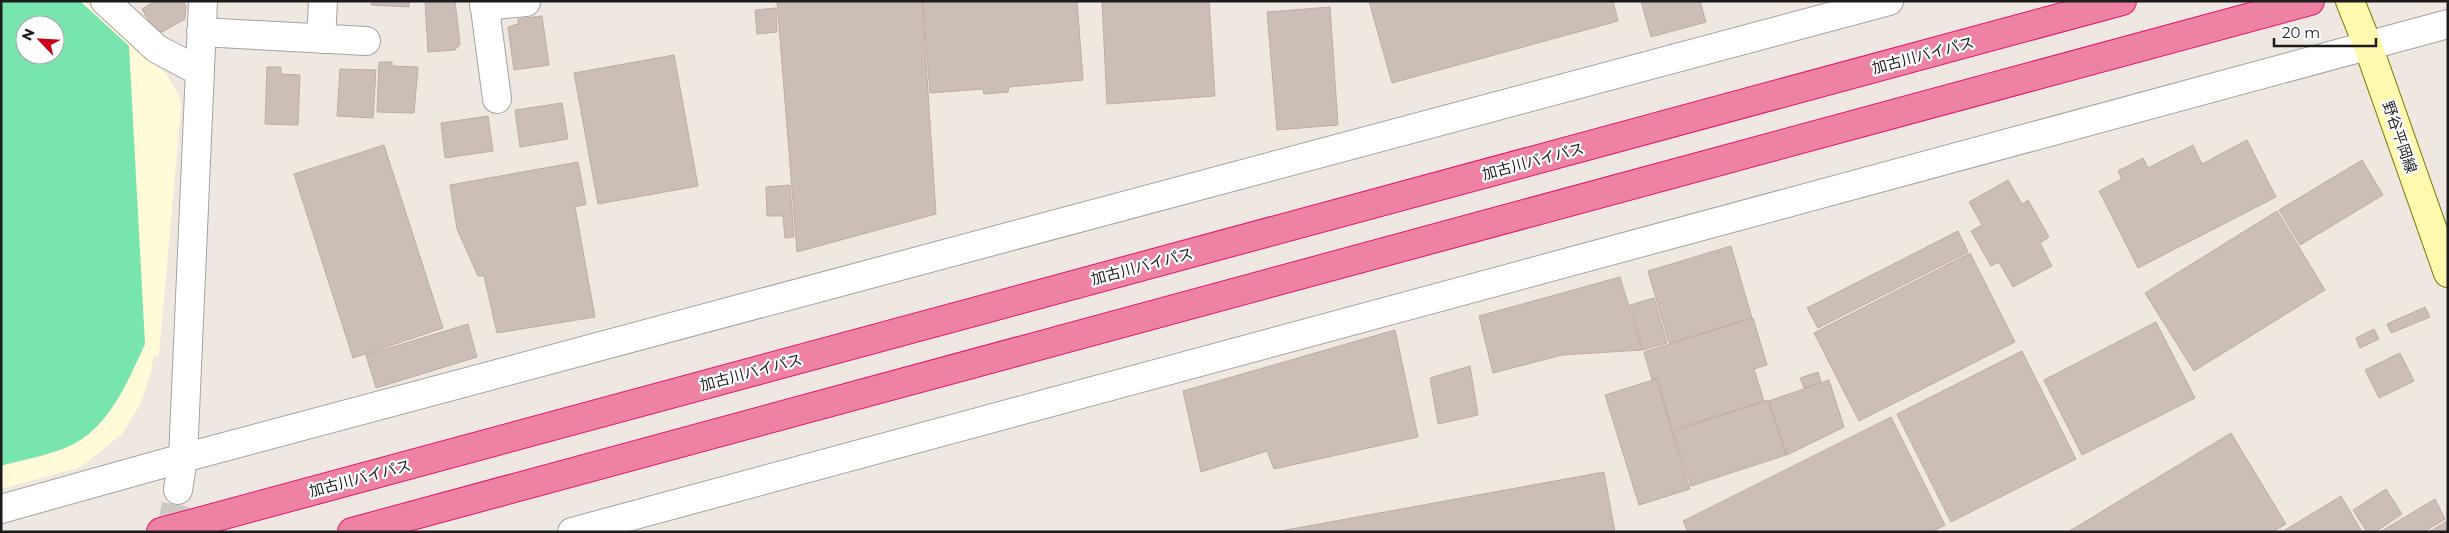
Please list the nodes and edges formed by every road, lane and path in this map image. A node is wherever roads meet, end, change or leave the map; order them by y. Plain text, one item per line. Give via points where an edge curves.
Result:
1 (105, 1) edge
2 (203, 1) edge
3 (323, 1) edge
4 (1889, 1) edge
5 (2122, 1) edge
6 (2310, 1) edge
7 (2350, 1) edge
8 (526, 2) edge
9 (484, 4) edge
10 (2448, 24) edge
11 (201, 32) junction
12 (320, 39) junction
13 (366, 41) dead end
14 (2368, 46) junction
15 (199, 71) junction
16 (497, 99) dead end
17 (2448, 273) edge
18 (183, 458) junction
19 (178, 490) tunnel mouth
20 (1, 509) edge
21 (161, 532) edge
22 (352, 532) edge
23 (572, 532) edge

1 - 15 street via 157,49
2 - 11 street
3 - 12 street
4 - 18 street
5 - 21 highway, 加古川バイパス
6 - 22 highway
7 - 14 main road, 野谷平岡線
8 - 9 street
9 - 16 street
10 - 14 street
11 - 12 street
11 - 15 street
12 - 13 street
14 - 17 main road, 野谷平岡線
14 - 23 street
15 - 18 street
18 - 19 street
18 - 20 street

